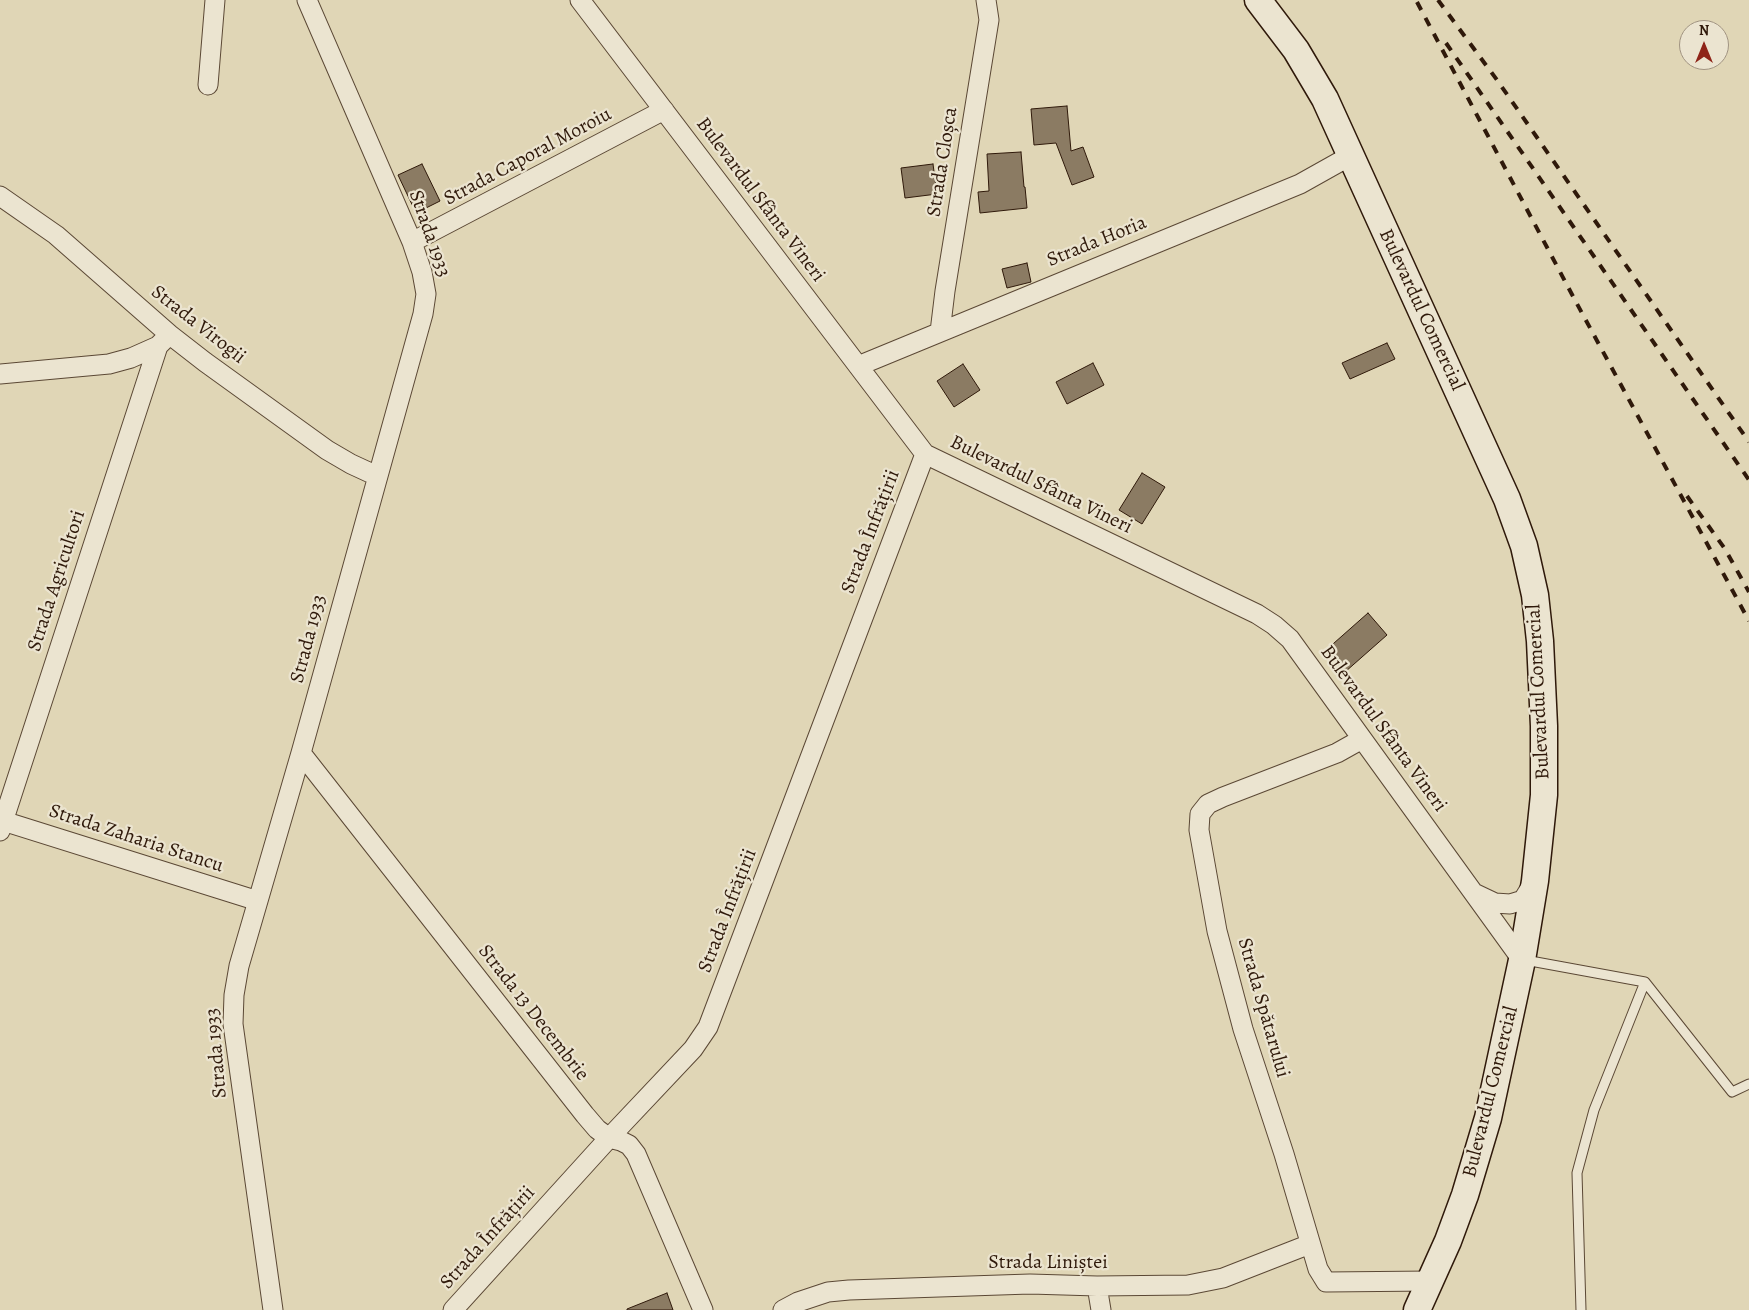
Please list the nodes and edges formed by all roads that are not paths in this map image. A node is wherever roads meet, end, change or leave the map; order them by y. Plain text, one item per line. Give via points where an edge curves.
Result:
1 (216, 0) edge
2 (307, 0) edge
3 (580, 0) edge
4 (986, 0) edge
5 (1258, 0) edge
6 (208, 85) dead end
7 (664, 110) junction
8 (1350, 156) junction
9 (0, 196) edge
10 (412, 242) junction
11 (940, 332) junction
12 (163, 340) junction
13 (858, 366) junction
14 (0, 374) edge
15 (925, 454) junction
16 (377, 476) junction
17 (1362, 739) junction
18 (301, 753) junction
19 (1, 824) edge
20 (1535, 881) junction
21 (1476, 894) junction
22 (258, 901) junction
23 (1522, 960) junction
24 (1645, 982) junction
25 (1749, 1084) edge
26 (609, 1138) junction
27 (1310, 1244) junction
28 (1431, 1281) junction
29 (1096, 1286) junction
30 (273, 1310) edge
31 (453, 1310) edge
32 (703, 1310) edge
33 (783, 1310) edge
34 (1101, 1310) edge
35 (1417, 1310) edge
36 (1581, 1310) edge

1 - 6 street
2 - 10 street, Strada 1933
3 - 7 street, Bulevardul Sfânta Vineri
4 - 11 street, Strada Cloșca via 989,20
5 - 8 main road, Bulevardul Comercial via 1296,50 1325,99
7 - 10 street, Strada Caporal Moroiu
7 - 13 street, Bulevardul Sfânta Vineri
8 - 11 street, Strada Horia via 1300,184
8 - 20 main road, Bulevardul Comercial via 1507,499 1524,546 1535,594 1544,726 1544,794
9 - 12 street, Strada Virogii via 56,235
10 - 16 street, Strada 1933 via 426,294
11 - 13 street, Strada Horia
12 - 14 street via 131,358 109,364
12 - 16 street, Strada Virogii via 327,450
12 - 19 street, Strada Agricultori
13 - 15 street, Bulevardul Sfânta Vineri
15 - 17 street, Bulevardul Sfânta Vineri via 1274,624 1290,639
15 - 26 street, Strada Înfrățirii via 708,1027 693,1049
16 - 18 street, Strada 1933
17 - 21 street, Bulevardul Sfânta Vineri
17 - 27 street, Strada Spătarului via 1337,753 1223,797 1208,804 1200,814 1199,830 1216,931
18 - 22 street, Strada 1933
18 - 26 street, Strada 13 Decembrie via 585,1115
19 - 22 street, Strada Zaharia Stancu
20 - 21 street via 1523,900 1510,904 1495,903
20 - 23 main road, Bulevardul Comercial
21 - 23 street, Bulevardul Sfânta Vineri
22 - 30 street, Strada 1933 via 239,966 233,1024
23 - 24 lane
23 - 28 main road, Bulevardul Comercial via 1488,1118 1465,1195
24 - 25 lane via 1732,1092
24 - 36 lane via 1594,1110 1577,1173
26 - 31 street, Strada Înfrățirii
26 - 32 street, Strada 13 Decembrie via 621,1140 636,1154
27 - 28 street, Strada Spătarului via 1326,1282
27 - 29 street, Strada Liniștei via 1223,1278 1188,1285
28 - 35 main road, Bulevardul Comercial
29 - 33 street, Strada Liniștei via 1030,1284 848,1290 828,1292
29 - 34 street

